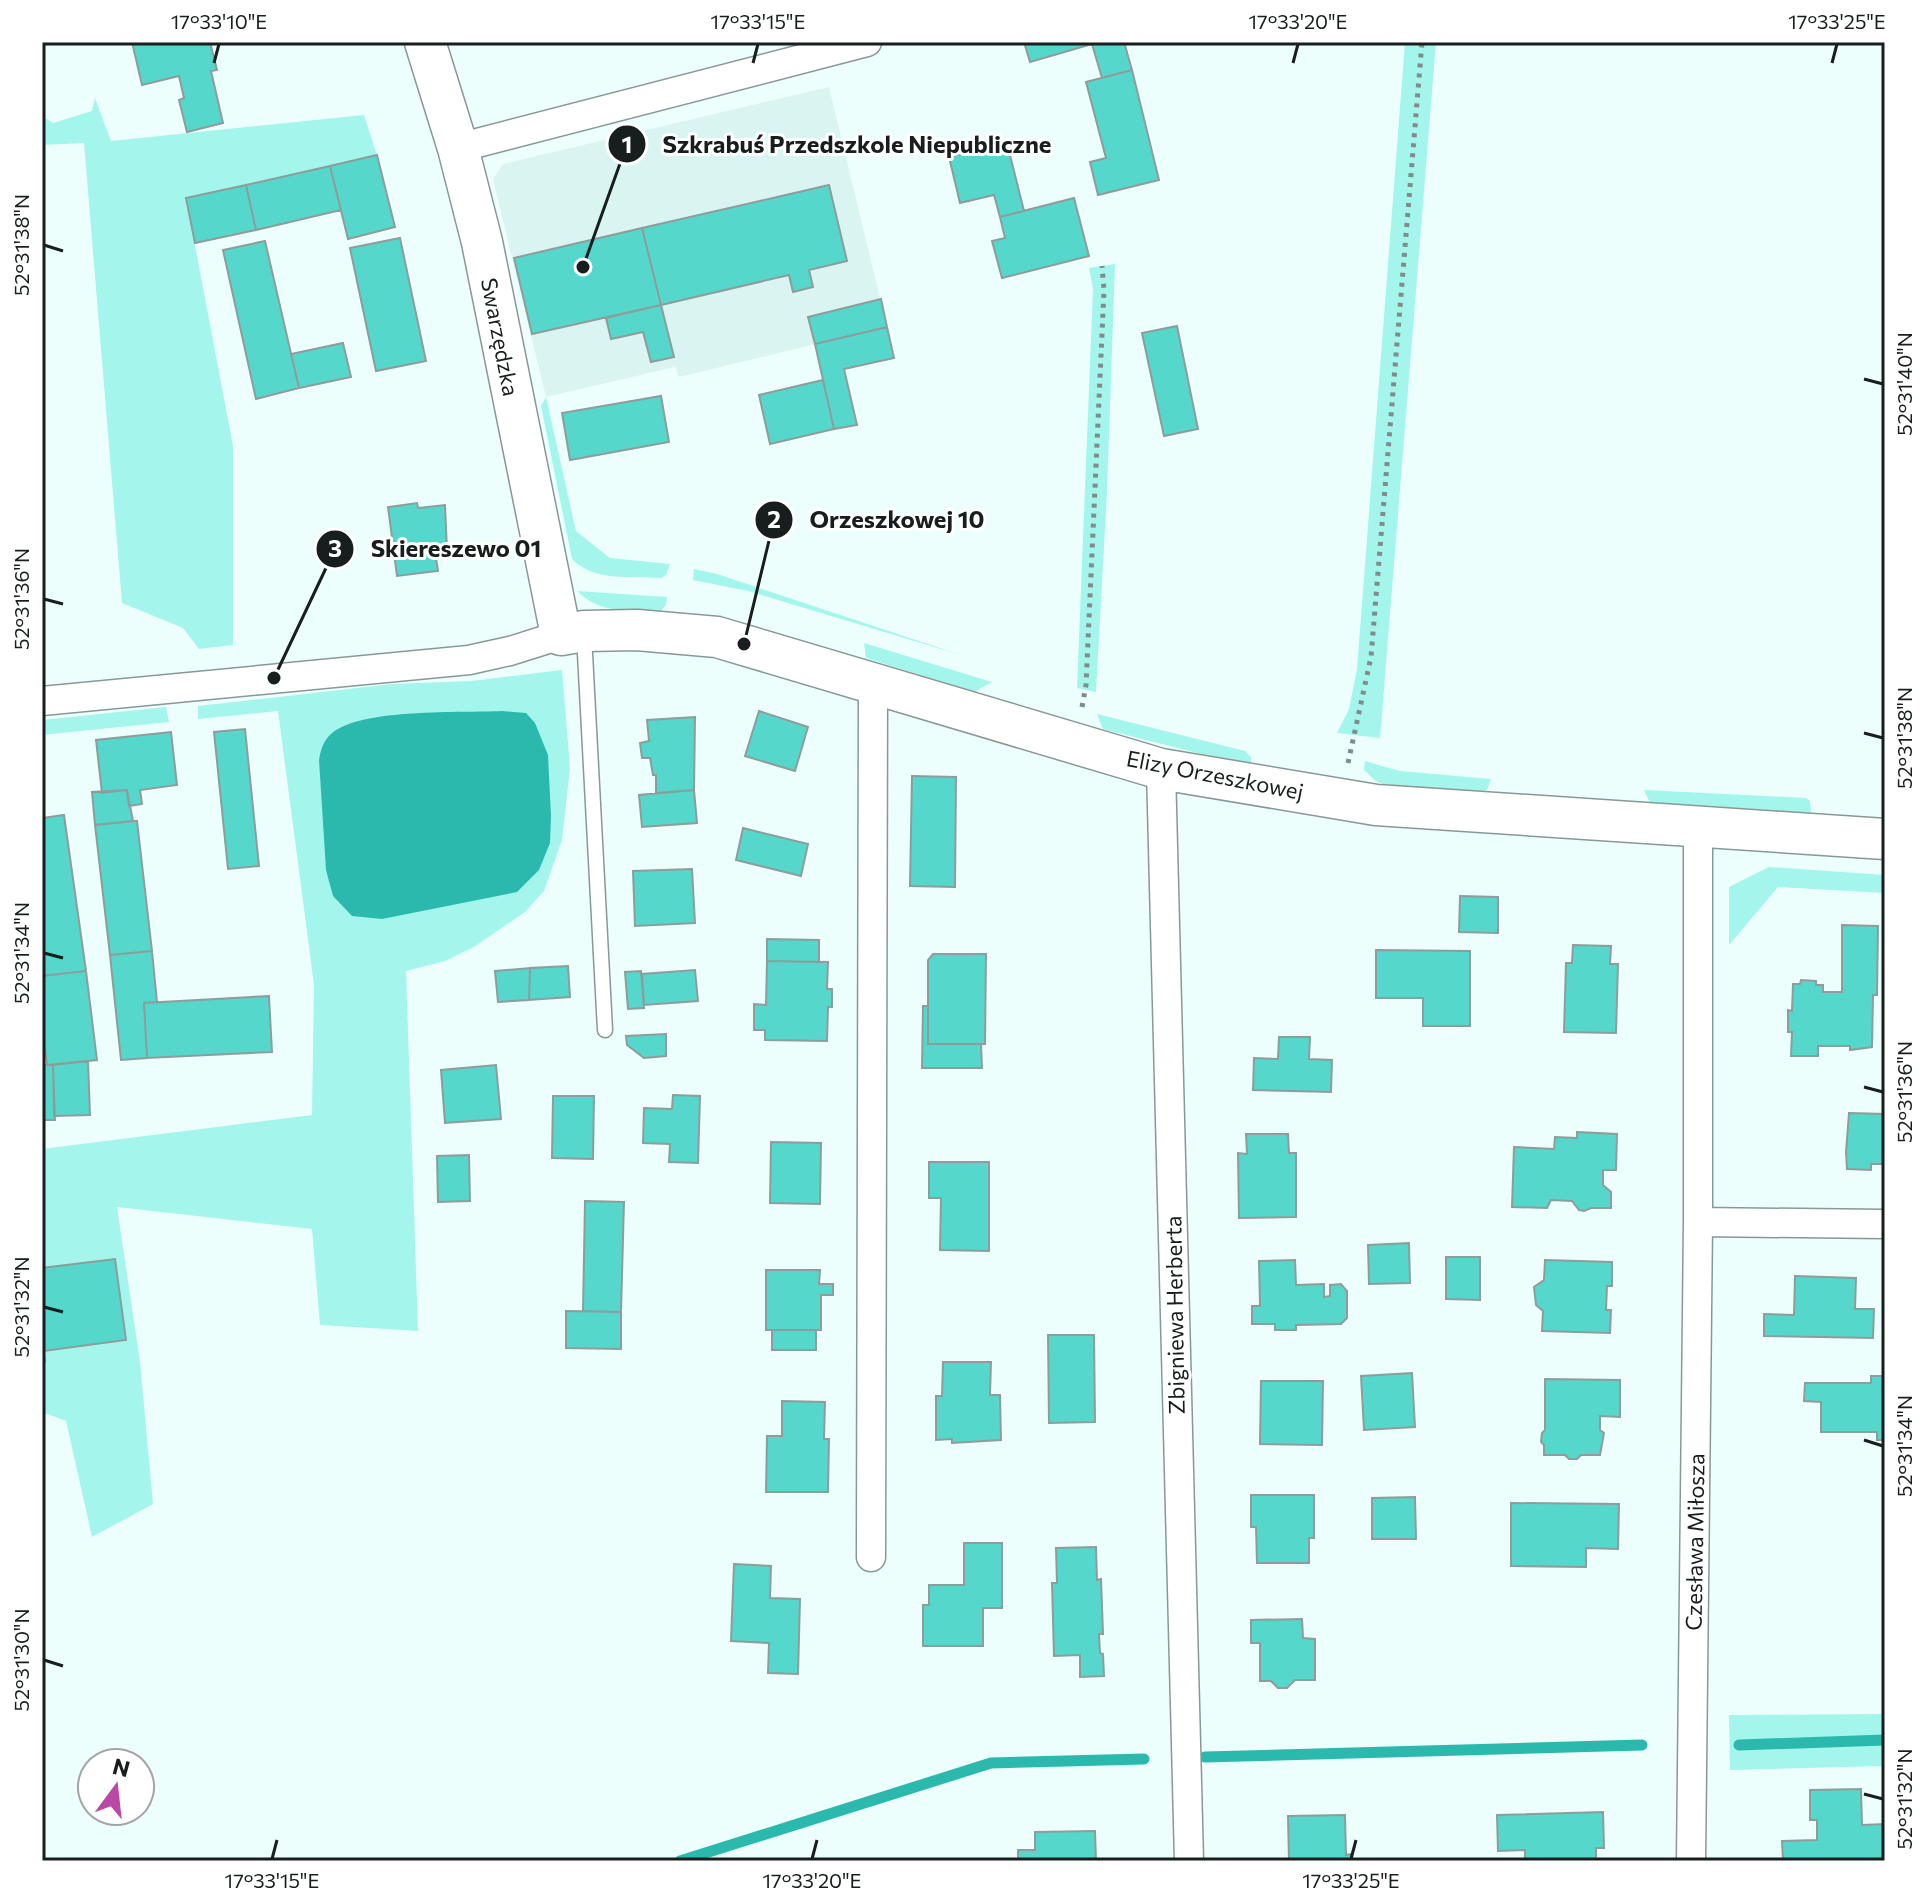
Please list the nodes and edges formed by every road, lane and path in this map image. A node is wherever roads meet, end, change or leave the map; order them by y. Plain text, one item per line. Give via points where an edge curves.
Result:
1 (425, 42) edge
2 (867, 42) edge
3 (1422, 42) edge
4 (458, 148) junction
5 (1102, 266) dead end
6 (572, 633) junction
7 (873, 684) junction
8 (42, 701) edge
9 (1077, 744) junction
10 (1161, 769) junction
11 (1340, 799) junction
12 (1698, 828) junction
13 (1885, 839) edge
14 (605, 1030) dead end
15 (1698, 1222) junction
16 (1885, 1224) edge
17 (871, 1557) dead end
18 (1189, 1861) edge
19 (1691, 1861) edge

1 - 4 street, Swarzędzka
2 - 4 street
3 - 11 path via 1371,657
4 - 6 street, Swarzędzka
5 - 9 path via 1086,685
6 - 7 street, Elizy Orzeszkowej via 637,630 717,637
6 - 8 street via 469,660
6 - 14 lane
7 - 9 street, Elizy Orzeszkowej
7 - 17 street
9 - 10 street, Elizy Orzeszkowej
10 - 11 street, Elizy Orzeszkowej
10 - 18 street, Zbigniewa Herberta
11 - 12 street, Elizy Orzeszkowej
12 - 13 street, Elizy Orzeszkowej
12 - 15 street, Czesława Miłosza
15 - 16 street
15 - 19 street, Czesława Miłosza

